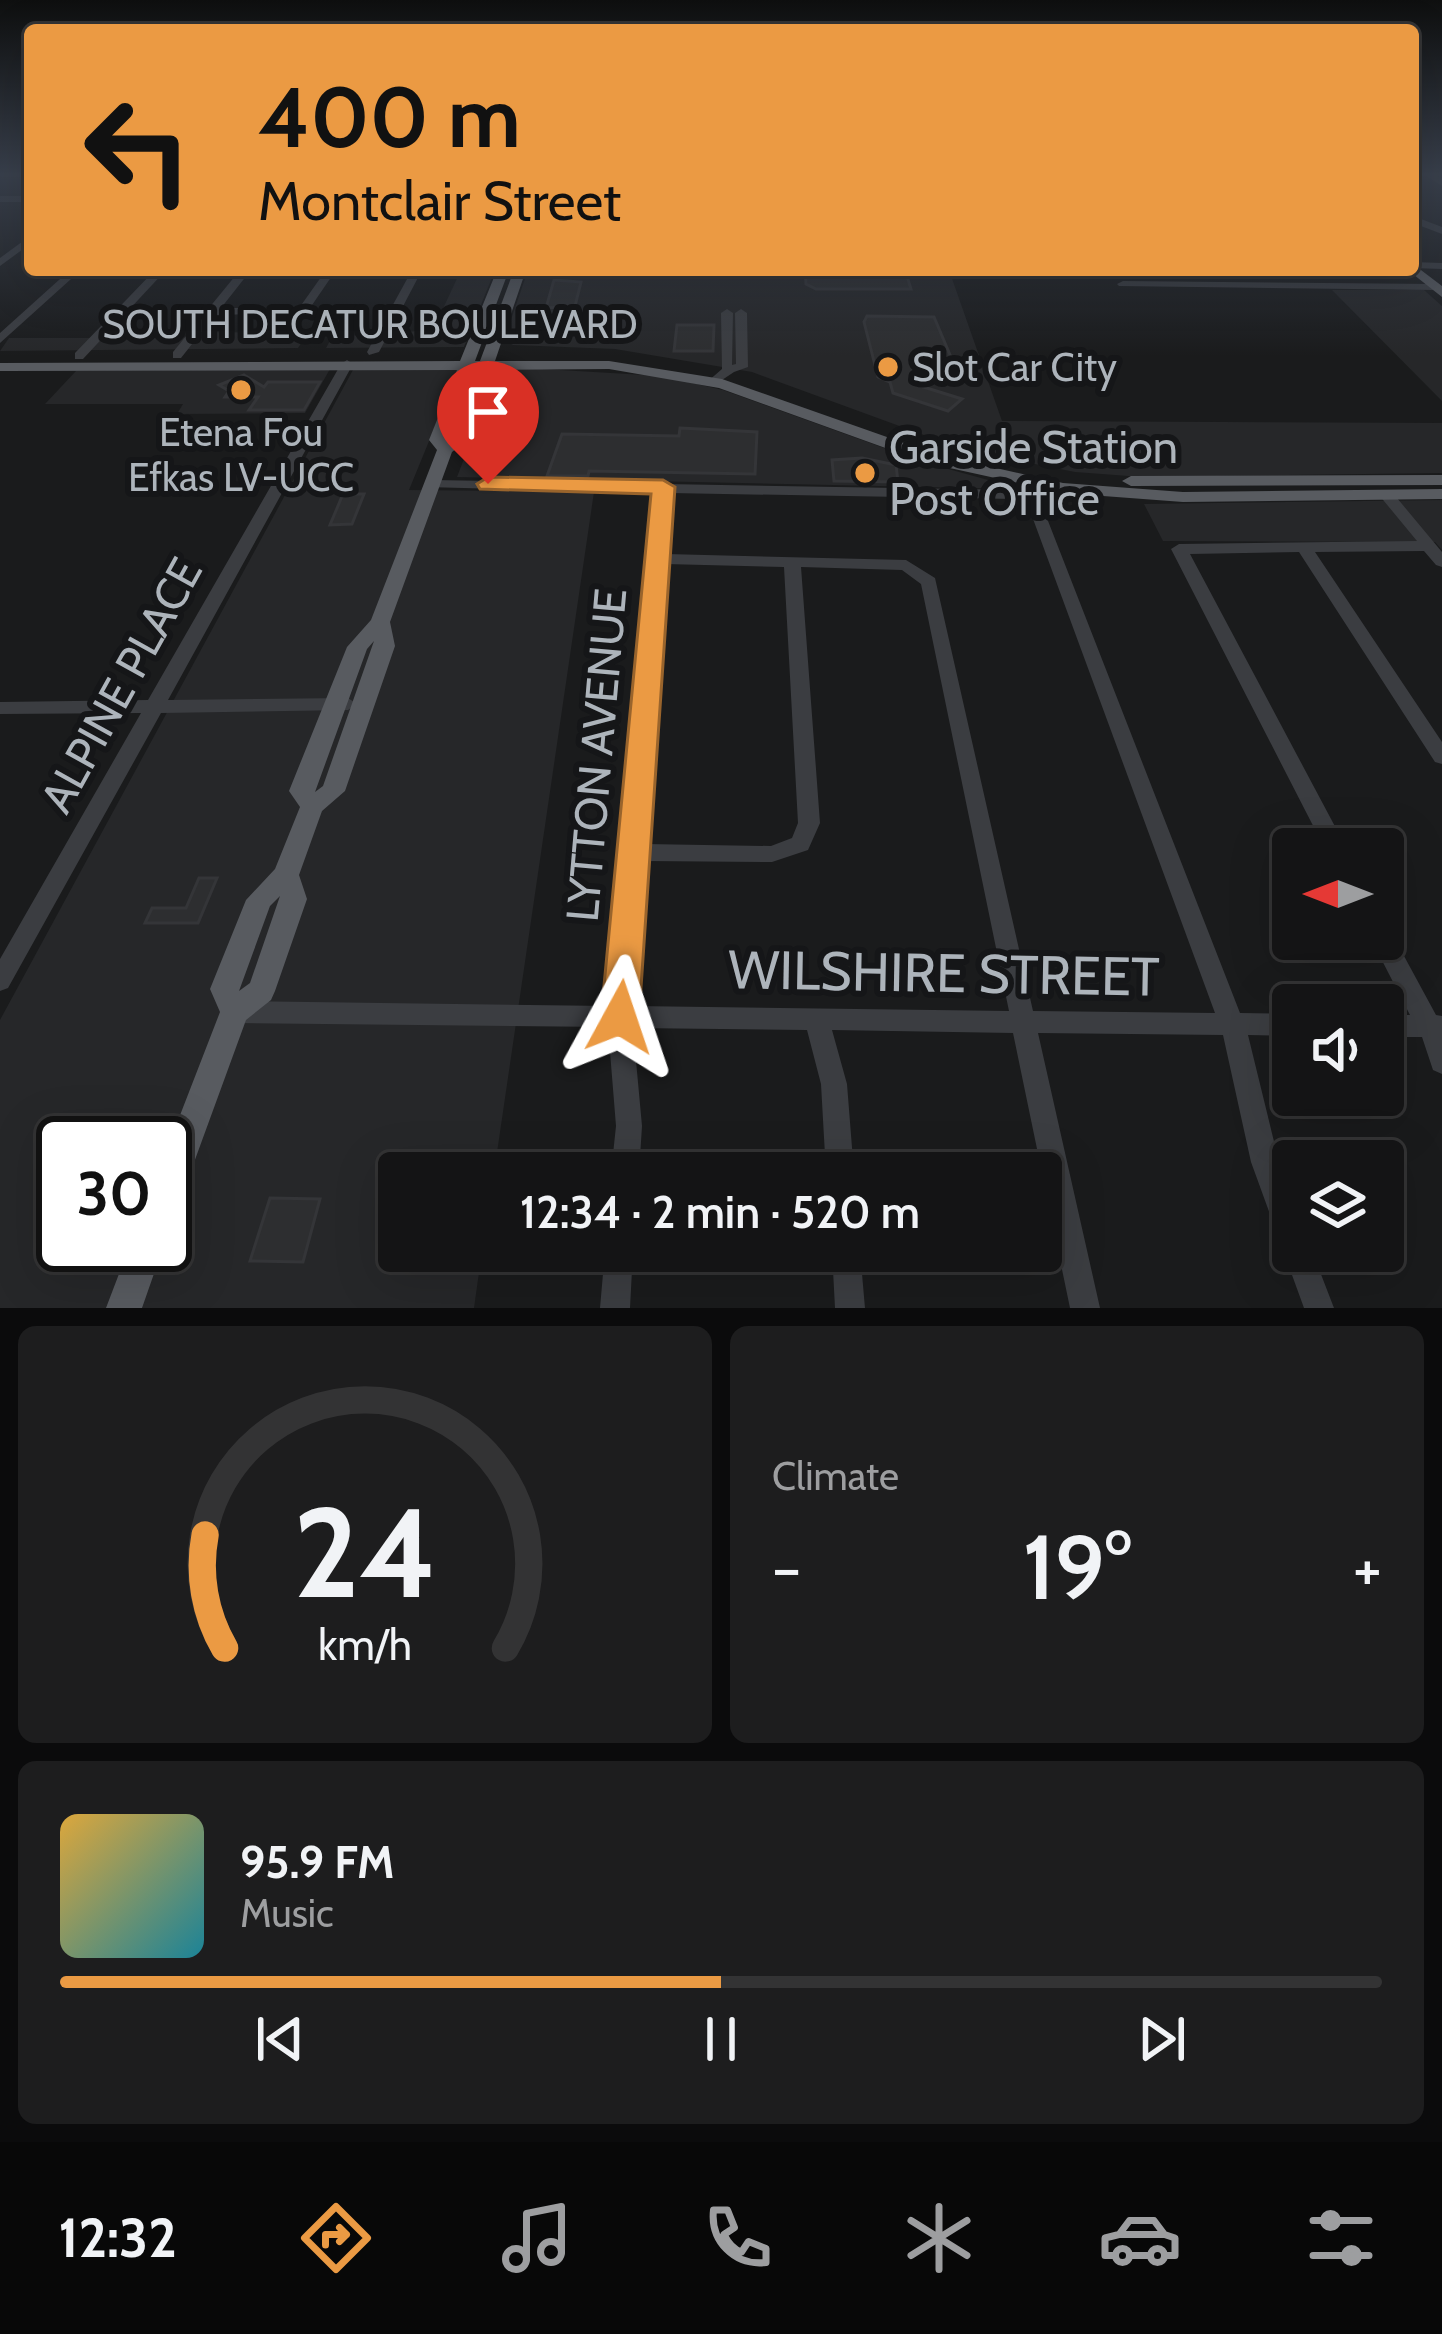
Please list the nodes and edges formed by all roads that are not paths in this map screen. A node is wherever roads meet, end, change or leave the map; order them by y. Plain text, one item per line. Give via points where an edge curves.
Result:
1 (24, 244) edge
2 (0, 263) edge
3 (69, 276) edge
4 (155, 276) edge
5 (241, 276) edge
6 (327, 276) edge
7 (414, 276) edge
8 (511, 276) edge
9 (512, 276) edge
10 (1124, 284) dead end
11 (1438, 290) edge
12 (211, 312) junction
13 (734, 313) dead end
14 (0, 339) edge
15 (373, 352) junction
16 (79, 356) junction
17 (0, 357) edge
18 (469, 357) junction
19 (490, 357) junction
20 (174, 360) junction
21 (522, 363) junction
22 (346, 364) junction
23 (0, 367) edge
24 (723, 374) junction
25 (476, 395) junction
26 (445, 449) junction
27 (919, 455) junction
28 (992, 460) junction
29 (1442, 481) edge
30 (431, 484) junction
31 (663, 487) junction
32 (1380, 487) junction
33 (1442, 494) edge
34 (1303, 546) junction
35 (1429, 546) junction
36 (657, 559) junction
37 (791, 562) junction
38 (1442, 562) edge
39 (380, 622) junction
40 (364, 703) junction
41 (335, 704) junction
42 (153, 706) junction
43 (0, 709) edge
44 (1442, 757) edge
45 (311, 806) junction
46 (1325, 828) edge
47 (633, 852) junction
48 (1396, 960) edge
49 (0, 981) edge
50 (234, 1012) junction
51 (620, 1017) junction
52 (817, 1019) junction
53 (1023, 1022) junction
54 (1231, 1024) junction
55 (1272, 1025) edge
56 (1404, 1026) edge
57 (1435, 1026) edge
58 (1442, 1062) edge
59 (192, 1125) edge
60 (626, 1152) edge
61 (839, 1152) edge
62 (1272, 1181) edge
63 (137, 1272) edge
64 (618, 1272) edge
65 (847, 1272) edge
66 (1306, 1272) edge
67 (124, 1308) edge
68 (615, 1308) edge
69 (850, 1308) edge
70 (1085, 1308) edge
71 (1319, 1308) edge

1 - 2 street
3 - 14 street
4 - 16 street
5 - 12 street
6 - 12 street via 297,310
7 - 15 street
8 - 18 main road
9 - 19 main road
10 - 11 street
12 - 20 street
13 - 24 street via 742,367
15 - 18 main road, SOUTH DECATUR BOULEVARD
15 - 20 main road, SOUTH DECATUR BOULEVARD
16 - 17 main road, SOUTH DECATUR BOULEVARD
16 - 20 main road, SOUTH DECATUR BOULEVARD
18 - 19 main road, SOUTH DECATUR BOULEVARD
18 - 22 main road, SOUTH DECATUR BOULEVARD
18 - 26 main road via 437,440
19 - 21 main road, SOUTH DECATUR BOULEVARD
19 - 24 main road, SOUTH DECATUR BOULEVARD via 609,354
19 - 25 main road
20 - 22 main road, SOUTH DECATUR BOULEVARD
20 - 23 main road, SOUTH DECATUR BOULEVARD
21 - 24 main road, SOUTH DECATUR BOULEVARD
21 - 25 main road via 500,369
22 - 42 street, ALPINE PLACE
24 - 27 main road, SOUTH DECATUR BOULEVARD
24 - 28 main road, SOUTH DECATUR BOULEVARD
25 - 26 main road via 459,441
26 - 30 main road
27 - 28 main road
27 - 32 main road, SOUTH DECATUR BOULEVARD via 1100,493 1308,496
28 - 32 main road, SOUTH DECATUR BOULEVARD via 1151,482
29 - 32 main road
30 - 31 street
30 - 39 main road
31 - 36 street, LYTTON AVENUE
31 - 54 street via 1029,499
32 - 33 main road, SOUTH DECATUR BOULEVARD
32 - 35 street
34 - 35 street
34 - 44 street
34 - 46 street via 1179,549
35 - 38 street
36 - 37 street
36 - 47 street, LYTTON AVENUE
37 - 47 street via 808,823 800,844 772,854
37 - 53 street via 915,568 929,582
39 - 40 main road via 385,646
39 - 41 main road via 357,647
40 - 41 street
40 - 45 main road via 333,791
41 - 42 street
41 - 45 main road via 301,791
42 - 43 street
42 - 49 street, ALPINE PLACE
45 - 50 main road via 286,874 294,899 261,991
47 - 51 street, LYTTON AVENUE
48 - 57 street
50 - 51 street, WILSHIRE STREET
50 - 59 main road
51 - 52 street, WILSHIRE STREET
51 - 60 street, LYTTON AVENUE
52 - 53 street, WILSHIRE STREET
52 - 61 street via 834,1084
53 - 54 street, WILSHIRE STREET
53 - 70 street
54 - 55 street, WILSHIRE STREET
54 - 62 street
56 - 57 street
57 - 58 street
63 - 67 main road
64 - 68 street
65 - 69 street
66 - 71 street

